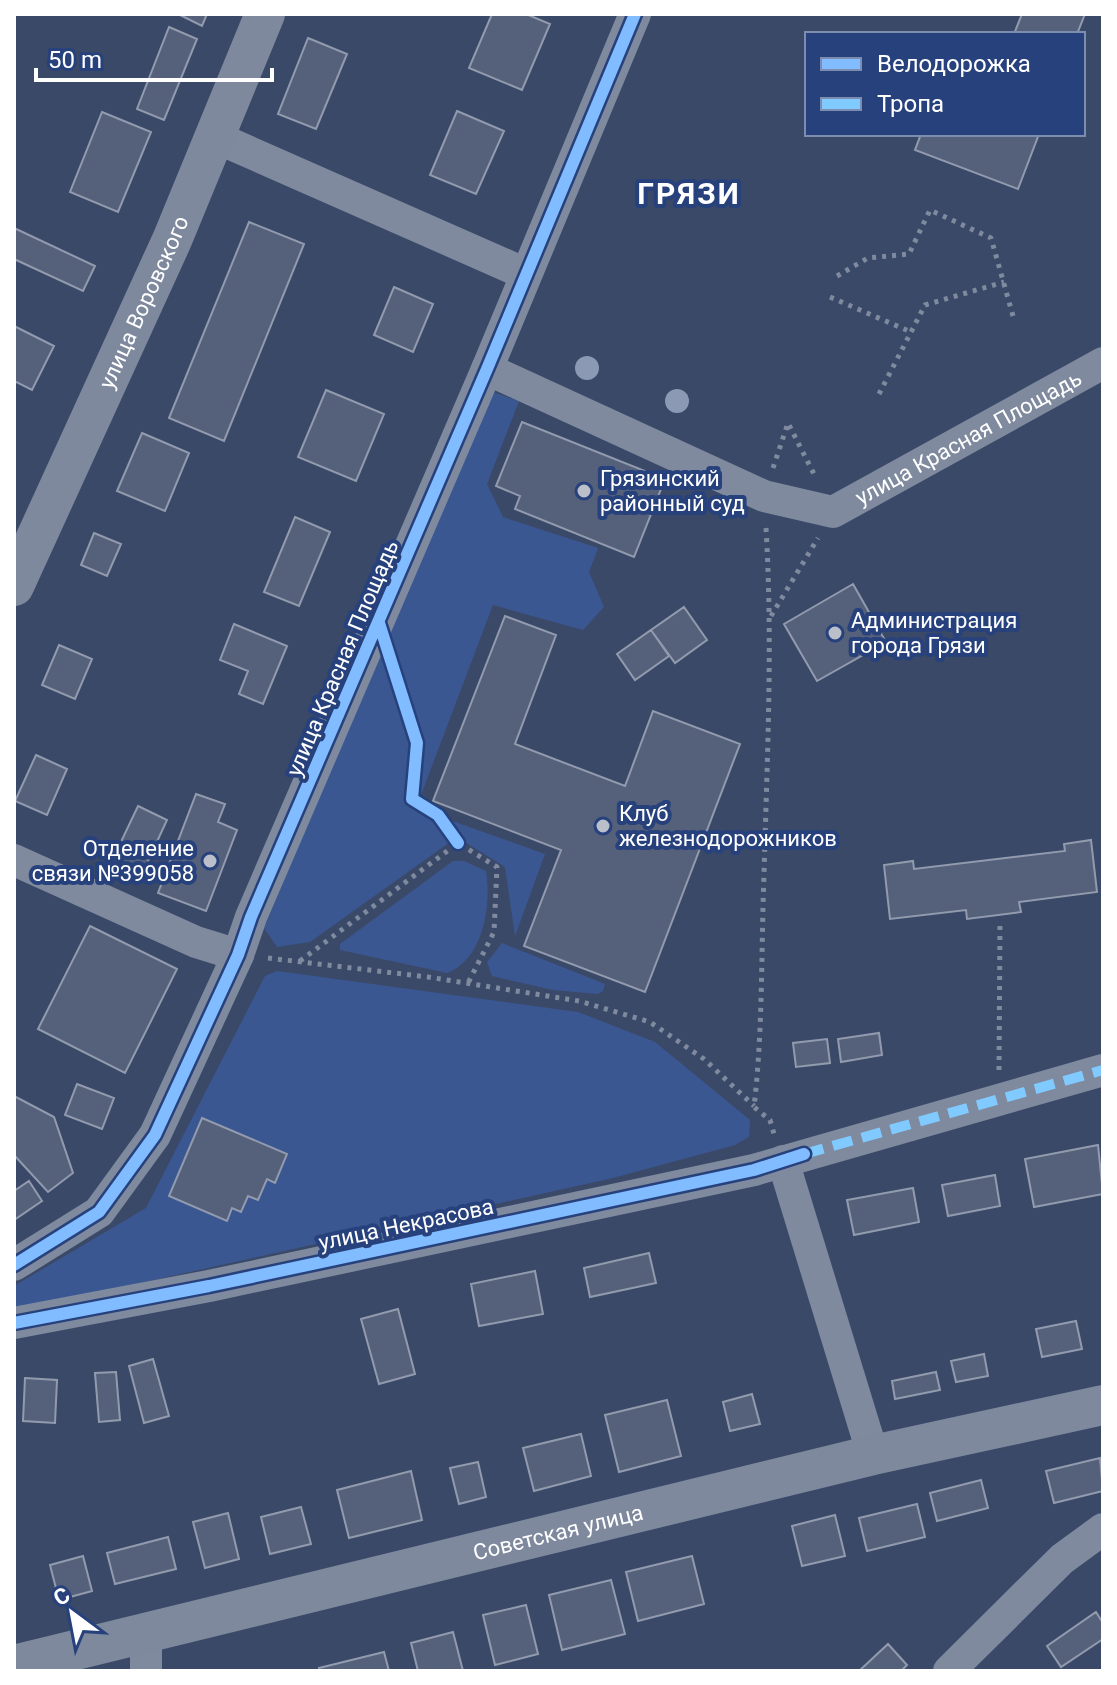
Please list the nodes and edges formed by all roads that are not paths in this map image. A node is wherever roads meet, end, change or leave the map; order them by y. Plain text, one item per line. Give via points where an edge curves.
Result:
1 (265, 14) edge
2 (635, 14) edge
3 (215, 137) junction
4 (526, 274) junction
5 (1103, 363) edge
6 (487, 369) junction
7 (14, 586) edge
8 (14, 860) edge
9 (238, 955) junction
10 (1103, 1070) edge
11 (794, 1158) junction
12 (14, 1265) edge
13 (14, 1323) edge
14 (1103, 1405) edge
15 (873, 1455) junction
16 (1103, 1529) edge
17 (146, 1652) edge
18 (14, 1665) edge
19 (949, 1671) edge

1 - 3 main road, улица Воровского
2 - 4 street, улица Красная Площадь via 544,245
3 - 4 street
3 - 7 main road, улица Воровского
4 - 6 street, улица Красная Площадь
5 - 6 street, улица Красная Площадь via 833,512 764,496
6 - 9 street, улица Красная Площадь
8 - 9 street via 196,942
9 - 12 street, улица Красная Площадь via 155,1135 99,1212
10 - 11 street, улица Некрасова
11 - 13 street, улица Некрасова via 209,1286
11 - 15 street
14 - 15 main road, Советская улица
15 - 17 main road, Советская улица
16 - 19 street via 1062,1559
17 - 18 main road, Советская улица

